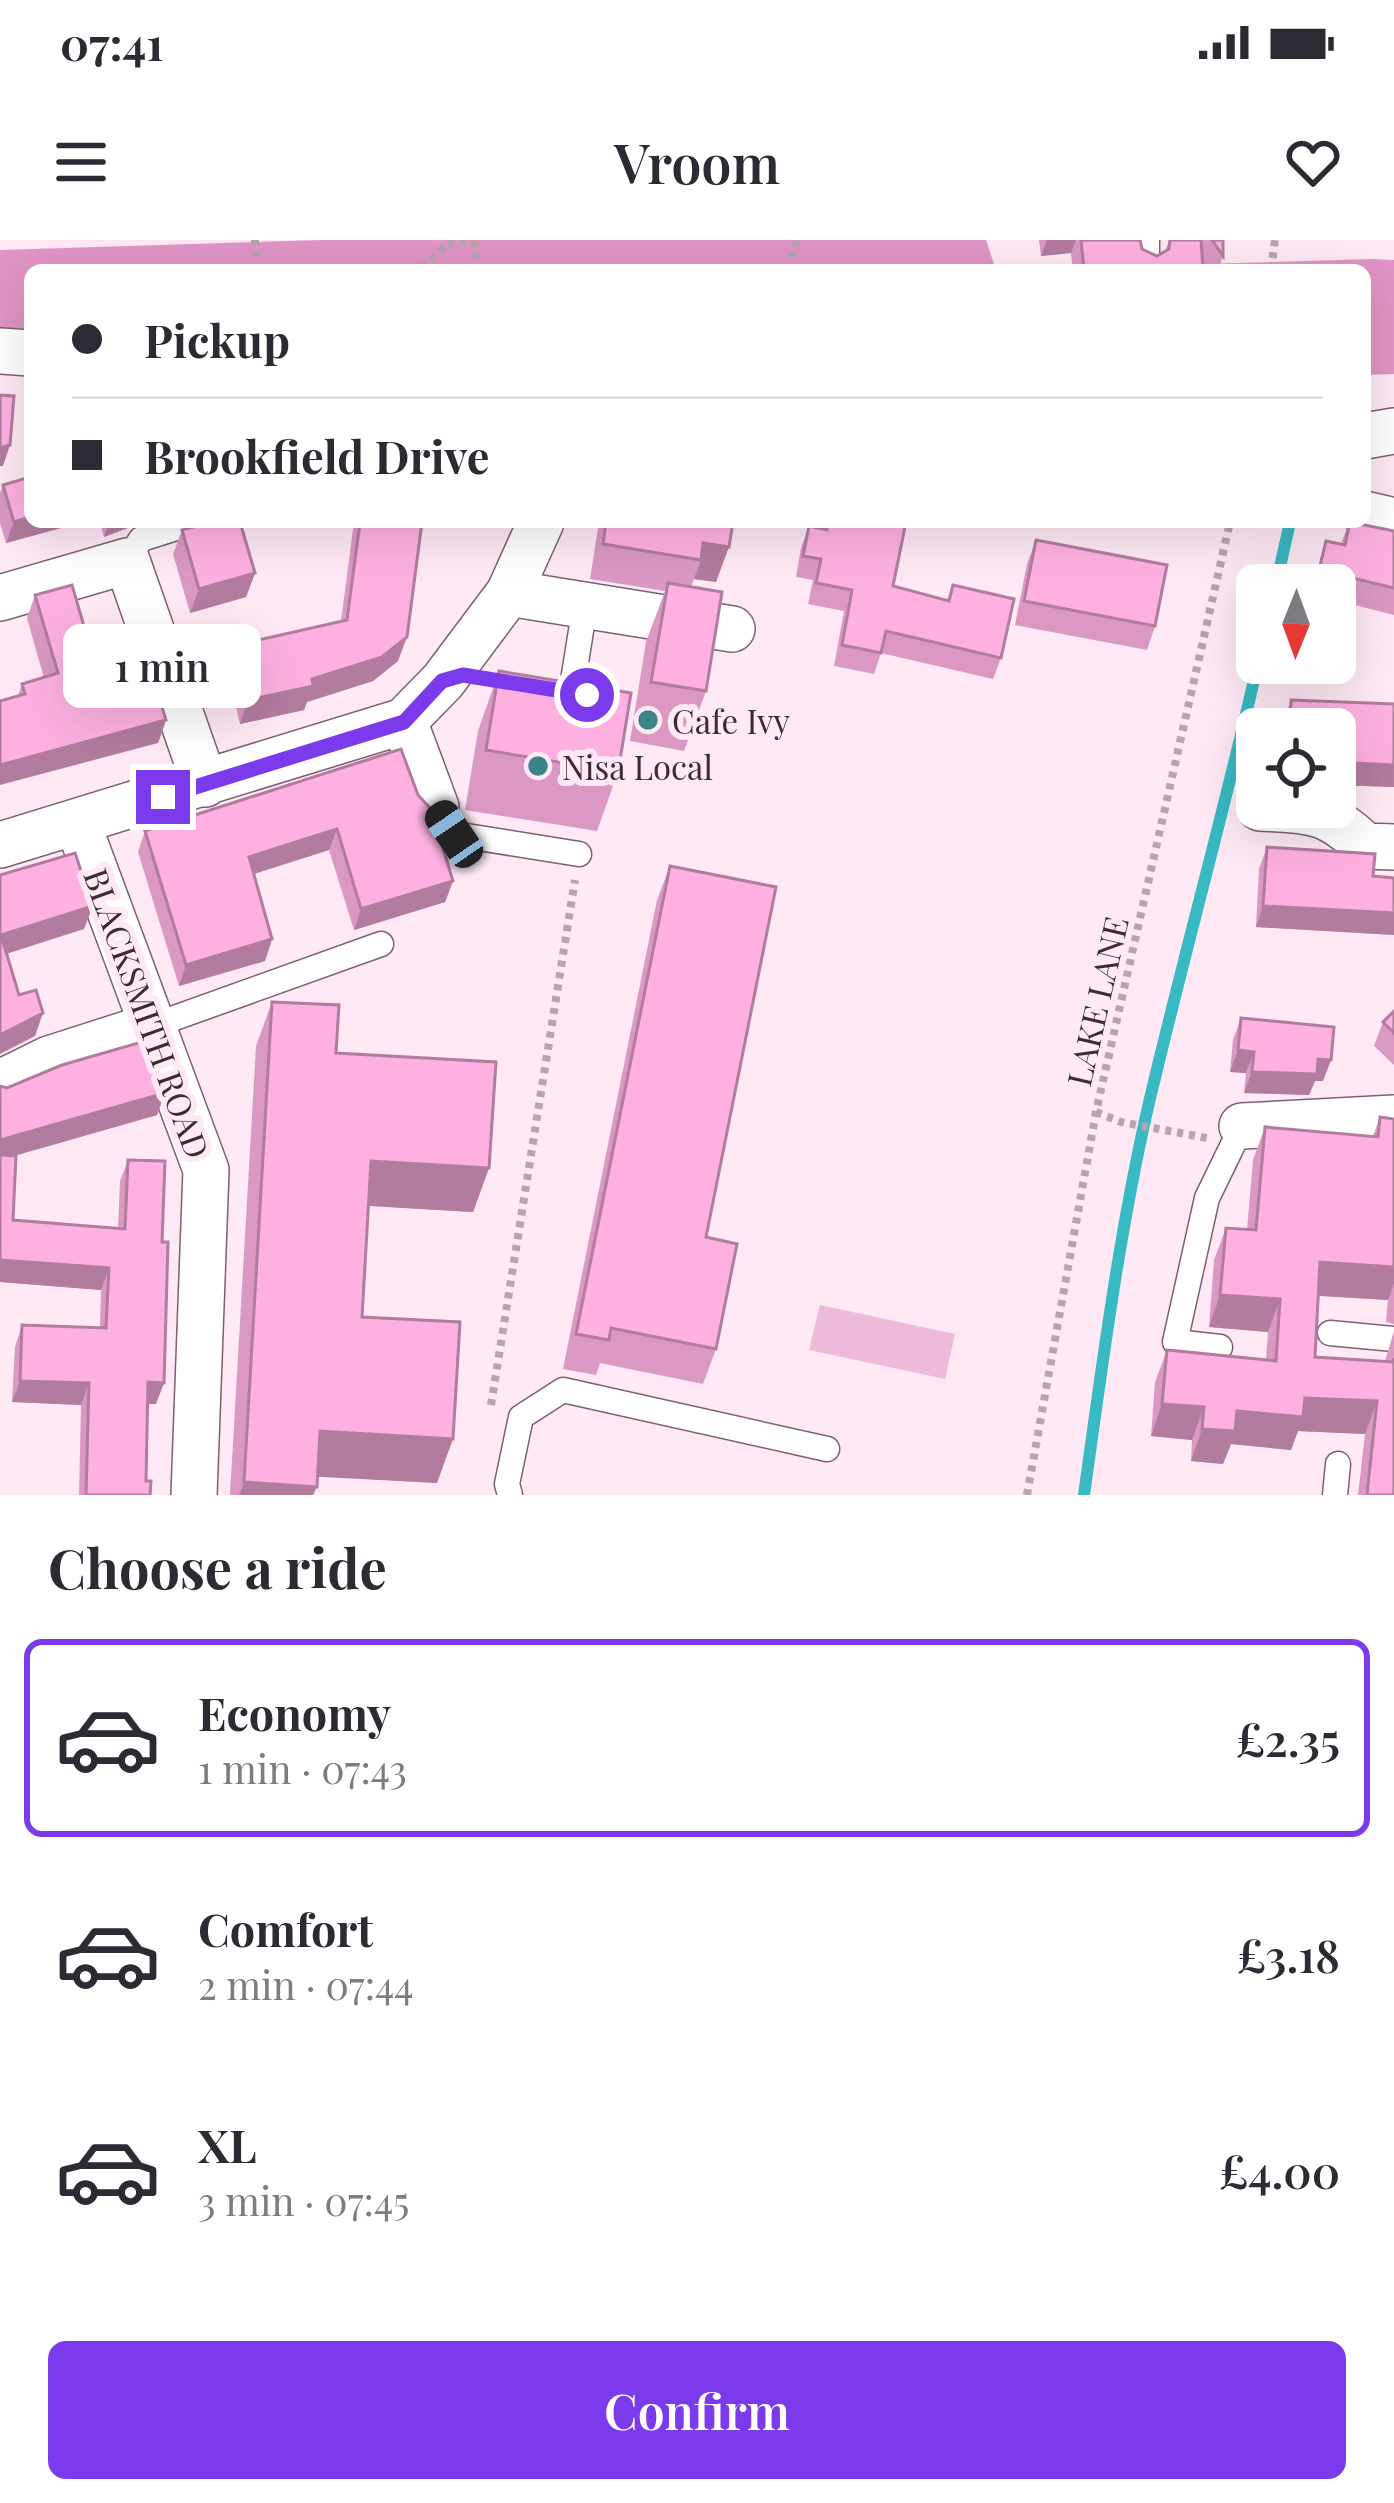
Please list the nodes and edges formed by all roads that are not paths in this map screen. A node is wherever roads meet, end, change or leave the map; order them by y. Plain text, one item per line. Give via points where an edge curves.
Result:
1 (176, 528) edge
2 (538, 528) edge
3 (127, 561) junction
4 (509, 593) junction
5 (0, 598) edge
6 (585, 606) junction
7 (732, 628) dead end
8 (442, 681) junction
9 (548, 689) joint
10 (404, 722) junction
11 (205, 784) junction
12 (436, 807) joint
13 (77, 821) junction
14 (1346, 828) edge
15 (0, 845) edge
16 (1394, 847) edge
17 (579, 854) road end
18 (381, 944) dead end
19 (155, 1025) junction
20 (0, 1083) edge
21 (1394, 1118) edge
22 (1225, 1132) joint
23 (1330, 1333) dead end
24 (1394, 1340) edge
25 (1220, 1347) dead end
26 (826, 1449) dead end
27 (1338, 1464) dead end
28 (194, 1495) edge
29 (510, 1495) edge
30 (1335, 1495) edge

1 - 3 lane via 141,539
2 - 4 street
3 - 5 street
3 - 11 street
4 - 6 street
4 - 8 street
6 - 7 street
6 - 9 lane
8 - 9 street via 463,675
8 - 10 street
10 - 11 street
10 - 12 street
11 - 13 street
12 - 17 lane via 454,834
13 - 15 street
13 - 19 street, BLACKSMITH ROAD
14 - 16 street via 1365,846
18 - 19 lane
19 - 20 street
19 - 28 street, BLACKSMITH ROAD via 206,1170
21 - 22 street
22 - 25 lane via 1174,1342
23 - 24 lane
26 - 29 lane via 562,1390 521,1417
27 - 30 lane

